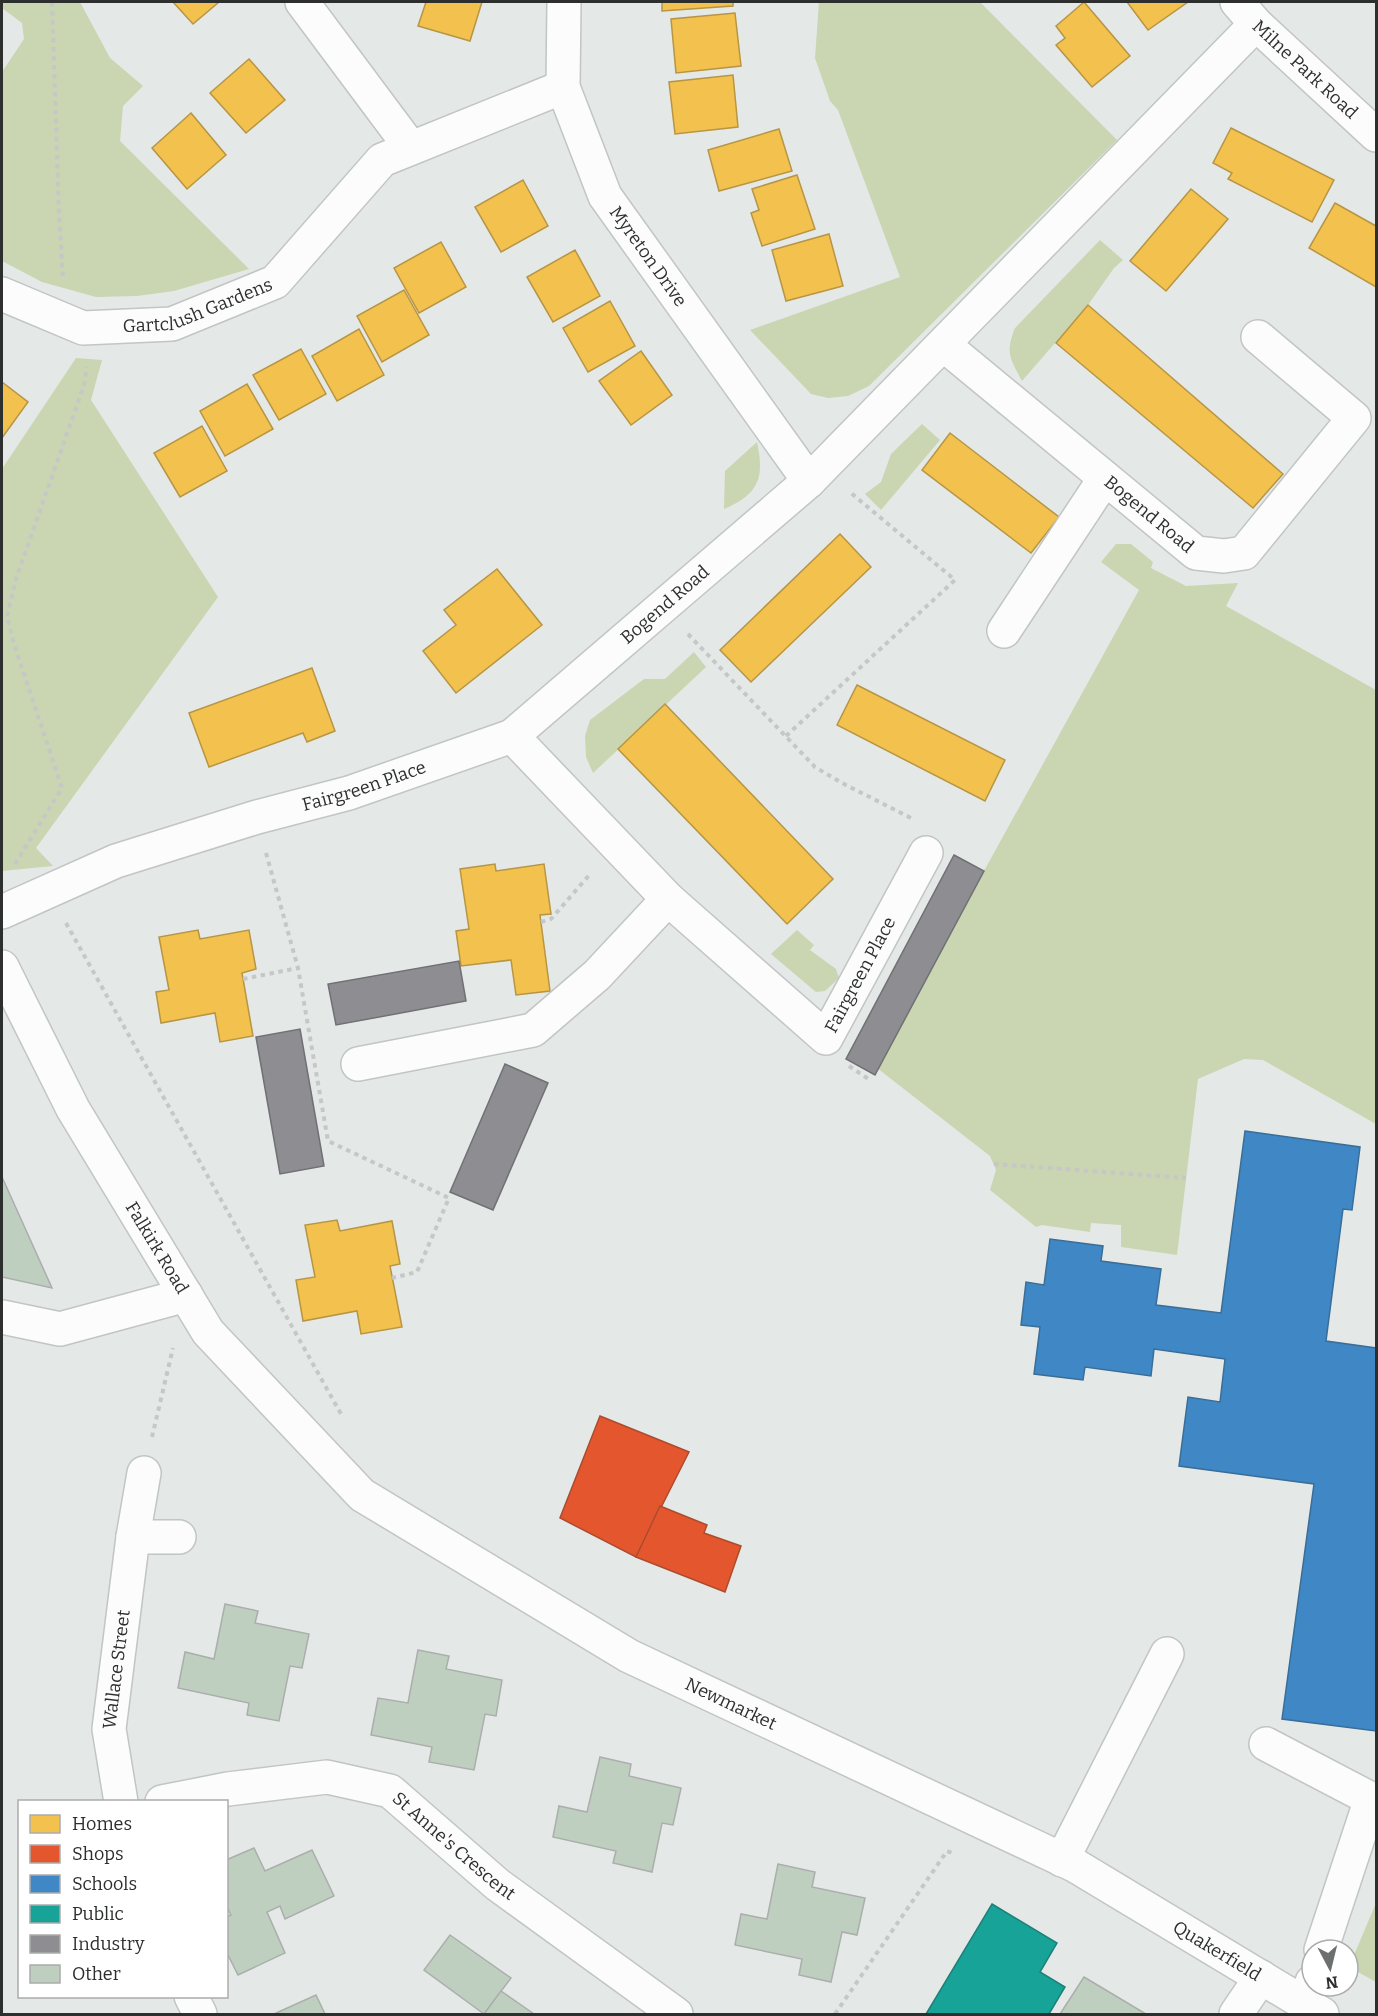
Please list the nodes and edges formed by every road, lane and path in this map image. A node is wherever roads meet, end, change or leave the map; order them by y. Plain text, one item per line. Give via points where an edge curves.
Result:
1 (52, 2) edge
2 (302, 2) edge
3 (564, 2) edge
4 (1246, 13) edge
5 (563, 87) junction
6 (1377, 135) edge
7 (411, 148) junction
8 (2, 294) edge
9 (83, 328) junction
10 (1258, 337) dead end
11 (944, 345) junction
12 (815, 475) junction
13 (1105, 478) junction
14 (662, 607) junction
15 (1004, 631) dead end
16 (512, 736) junction
17 (786, 736) junction
18 (616, 844) junction
19 (926, 853) joint
20 (14, 866) dead end
21 (48, 891) junction
22 (668, 899) junction
23 (2, 912) edge
24 (541, 922) dead end
25 (2, 967) edge
26 (298, 968) dead end
27 (243, 979) dead end
28 (358, 1064) dead end
29 (994, 1164) dead end
30 (1186, 1178) dead end
31 (186, 1295) junction
32 (2, 1317) edge
33 (344, 1420) dead end
34 (144, 1473) joint
35 (362, 1495) joint
36 (133, 1537) junction
37 (179, 1537) dead end
38 (1167, 1654) dead end
39 (1266, 1744) dead end
40 (121, 1800) edge
41 (172, 1800) edge
42 (957, 1855) dead end
43 (1062, 1860) junction
44 (1113, 1887) joint
45 (1325, 1938) edge
46 (1261, 1977) junction
47 (192, 1998) edge
48 (1313, 2000) edge
49 (200, 2014) edge
50 (676, 2014) edge
51 (835, 2014) edge
52 (1236, 2014) edge

1 - 9 path via 64,298
2 - 7 street
3 - 5 street, Myreton Drive
4 - 6 street, Milne Park Road
4 - 11 street, Bogend Road
5 - 7 street, Gartclush Gardens
5 - 12 street, Myreton Drive via 605,196
7 - 9 street, Gartclush Gardens via 382,160 275,282 172,324
8 - 9 street, Gartclush Gardens
9 - 20 path via 89,358 84,385 16,579 7,616 62,788
10 - 13 street, Bogend Road via 1354,418 1244,553 1196,553
11 - 12 street, Bogend Road
11 - 13 street, Bogend Road
12 - 14 street, Bogend Road
12 - 17 path via 955,580
13 - 15 street
14 - 16 street, Bogend Road
14 - 17 path
16 - 18 street, Fairgreen Place
16 - 21 street, Fairgreen Place via 349,793 116,861
17 - 19 path via 815,767 924,825
18 - 22 street, Fairgreen Place
18 - 24 path via 551,919
19 - 22 street, Fairgreen Place via 826,1038
21 - 23 street, Fairgreen Place
21 - 33 path
22 - 28 street via 597,975 533,1030
25 - 31 street, Falkirk Road via 73,1110
26 - 27 path
29 - 30 path
31 - 32 street via 60,1329
31 - 34 path
31 - 35 street, Falkirk Road via 208,1332
34 - 36 street, Wallace Street
35 - 43 street, Newmarket via 629,1656
36 - 37 street
36 - 40 street, Wallace Street via 109,1729
38 - 43 street
39 - 45 street via 1371,1799
41 - 50 street, St Anne's Crescent via 327,1777 390,1791 498,1886
42 - 51 path via 947,1851
43 - 44 street, Newmarket
44 - 46 street, Quakerfield
46 - 48 street, Quakerfield
46 - 52 street
47 - 49 street

